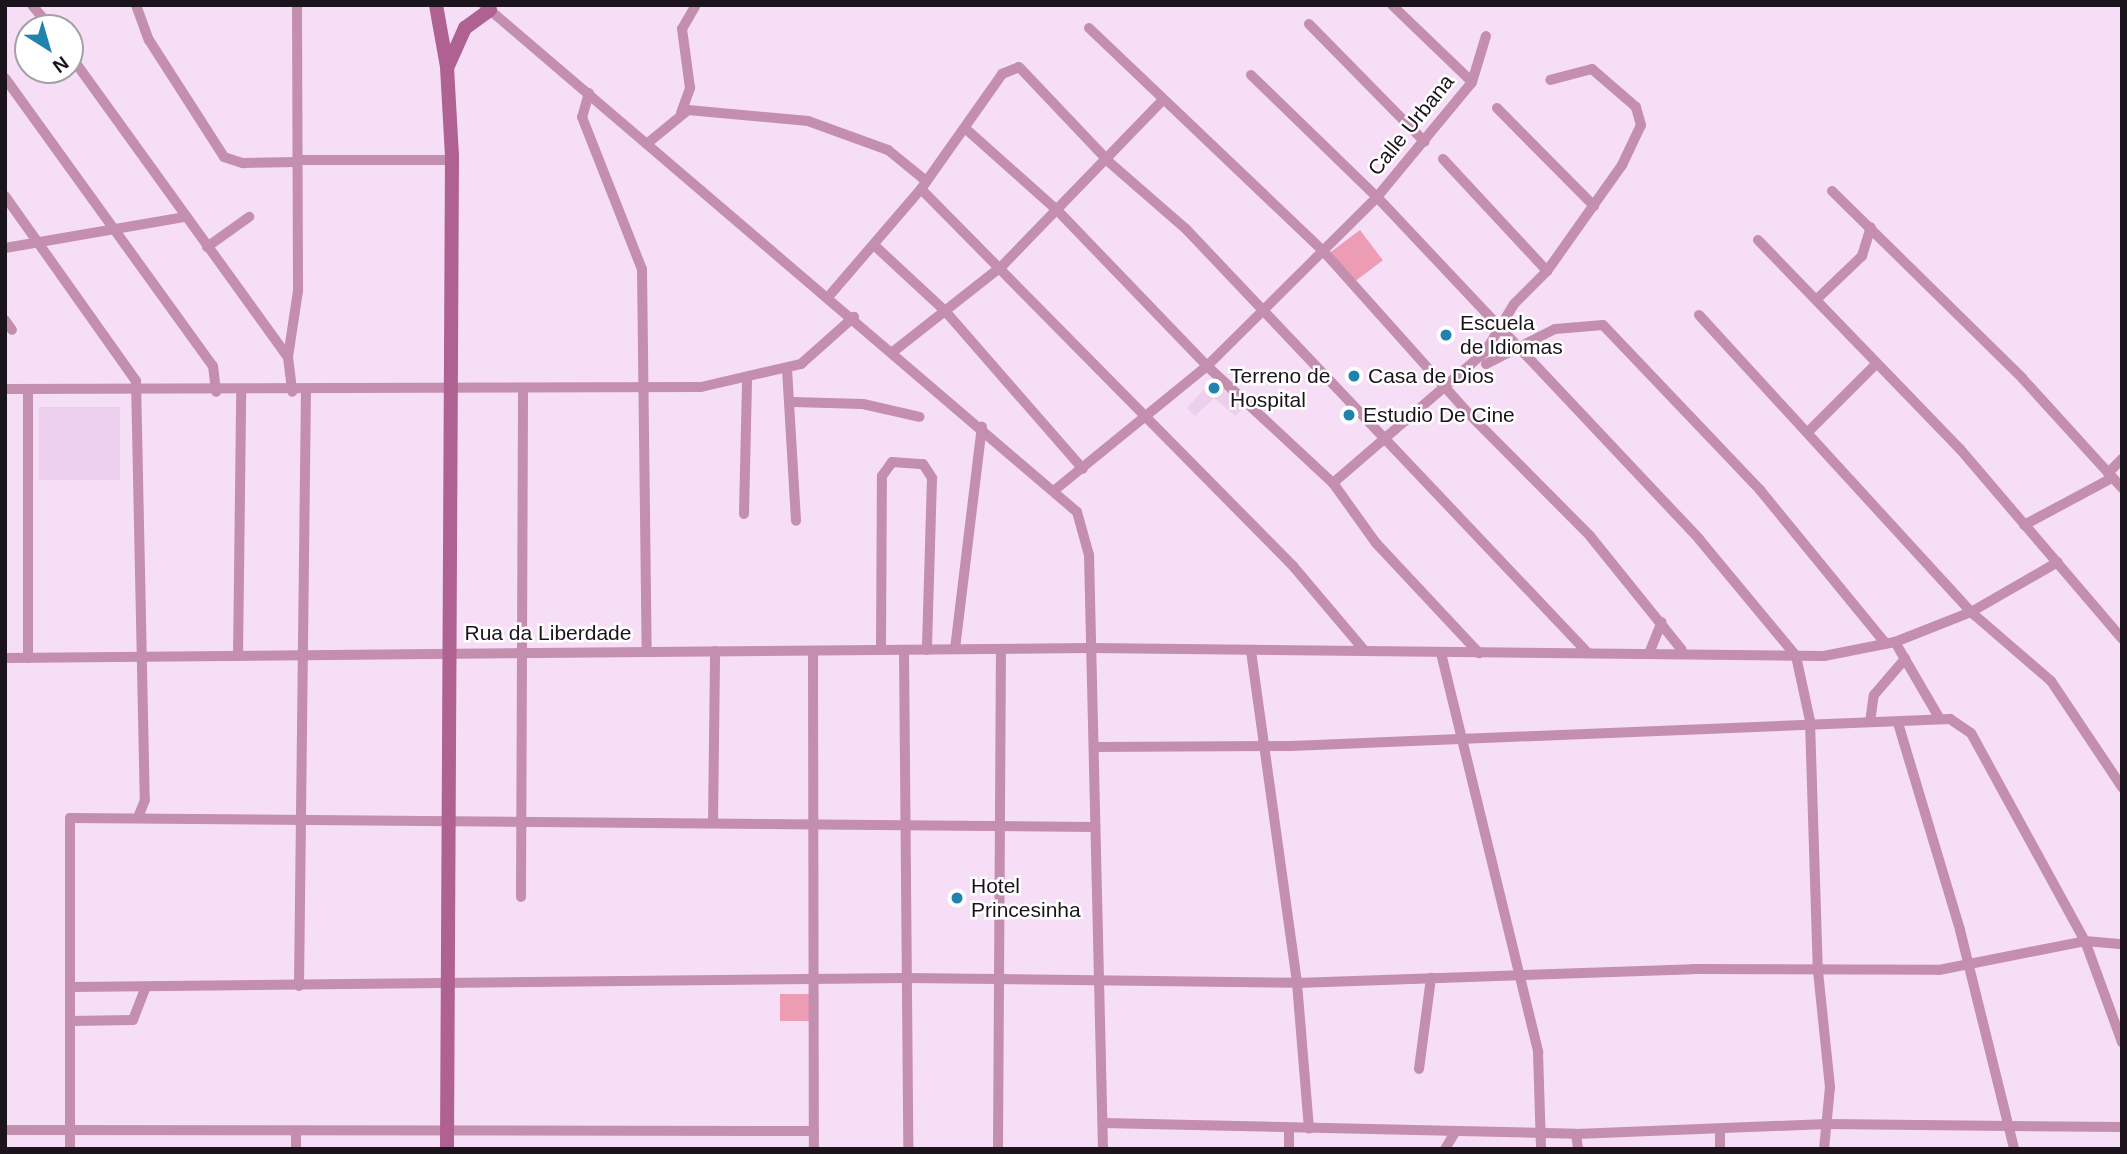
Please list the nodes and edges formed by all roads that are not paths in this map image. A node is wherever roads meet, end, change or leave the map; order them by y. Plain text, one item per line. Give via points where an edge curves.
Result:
1 (136, 5) edge
2 (297, 5) edge
3 (436, 5) edge
4 (696, 5) edge
5 (1392, 5) edge
6 (487, 8) edge
7 (1309, 24) dead end
8 (1089, 28) dead end
9 (1486, 36) dead end
10 (447, 67) junction
11 (84, 75) edge
12 (1251, 75) dead end
13 (5, 78) edge
14 (1550, 80) dead end
15 (1472, 82) junction
16 (589, 93) junction
17 (1162, 101) junction
18 (1497, 108) dead end
19 (681, 113) junction
20 (966, 128) junction
21 (649, 142) junction
22 (1425, 142) junction
23 (1443, 159) dead end
24 (452, 160) junction
25 (298, 161) junction
26 (1109, 162) junction
27 (923, 185) junction
28 (1832, 191) dead end
29 (5, 196) edge
30 (1377, 197) junction
31 (1594, 205) junction
32 (1058, 210) junction
33 (249, 217) dead end
34 (185, 218) junction
35 (1871, 227) junction
36 (114, 230) junction
37 (1758, 240) dead end
38 (38, 243) junction
39 (874, 245) junction
40 (207, 247) junction
41 (5, 248) edge
42 (1325, 253) junction
43 (1002, 265) junction
44 (1547, 271) junction
45 (830, 296) junction
46 (1817, 299) junction
47 (946, 312) junction
48 (1260, 314) junction
49 (1699, 315) dead end
50 (854, 317) junction
51 (1496, 330) junction
52 (1515, 349) junction
53 (894, 351) junction
54 (288, 358) junction
55 (1486, 364) dead end
56 (1875, 365) junction
57 (1207, 366) junction
58 (787, 369) junction
59 (747, 381) junction
60 (1445, 388) junction
61 (5, 389) edge
62 (28, 389) junction
63 (136, 389) junction
64 (216, 391) junction
65 (241, 391) junction
66 (292, 391) junction
67 (306, 391) junction
68 (523, 391) junction
69 (450, 392) junction
70 (646, 392) junction
71 (793, 402) junction
72 (920, 417) dead end
73 (1148, 418) junction
74 (982, 427) junction
75 (1809, 431) junction
76 (1383, 440) junction
77 (2122, 459) edge
78 (1083, 469) junction
79 (2110, 475) junction
80 (1333, 483) junction
81 (2122, 488) edge
82 (1056, 489) junction
83 (744, 514) dead end
84 (796, 521) dead end
85 (2024, 525) junction
86 (2057, 562) junction
87 (1971, 612) junction
88 (1662, 622) junction
89 (2122, 639) edge
90 (1890, 643) junction
91 (1090, 648) junction
92 (955, 649) junction
93 (1001, 649) junction
94 (880, 650) junction
95 (904, 650) junction
96 (927, 650) junction
97 (1364, 650) junction
98 (1682, 650) junction
99 (715, 651) junction
100 (813, 651) junction
101 (1251, 651) junction
102 (1650, 651) junction
103 (523, 652) junction
104 (647, 652) junction
105 (1587, 652) junction
106 (450, 653) junction
107 (1441, 653) junction
108 (1479, 653) junction
109 (302, 655) junction
110 (238, 656) junction
111 (1796, 656) junction
112 (137, 657) junction
113 (5, 658) edge
114 (28, 658) junction
115 (1905, 659) junction
116 (1938, 716) junction
117 (1810, 721) junction
118 (1870, 722) junction
119 (1898, 723) junction
120 (1463, 738) junction
121 (1262, 746) junction
122 (1094, 747) junction
123 (2122, 787) edge
124 (138, 817) junction
125 (300, 819) junction
126 (448, 821) junction
127 (522, 821) junction
128 (713, 823) junction
129 (905, 825) junction
130 (1000, 825) junction
131 (815, 826) junction
132 (1094, 827) junction
133 (521, 897) dead end
134 (2085, 941) junction
135 (2122, 944) edge
136 (1966, 964) junction
137 (1818, 971) junction
138 (1522, 975) junction
139 (906, 978) junction
140 (1000, 978) junction
141 (1098, 978) junction
142 (1431, 978) junction
143 (815, 980) junction
144 (1297, 983) junction
145 (299, 986) junction
146 (449, 986) junction
147 (74, 987) junction
148 (145, 989) junction
149 (69, 1021) junction
150 (2122, 1042) edge
151 (1419, 1069) dead end
152 (1103, 1123) junction
153 (1827, 1125) junction
154 (2012, 1125) junction
155 (2122, 1127) edge
156 (1289, 1129) junction
157 (1309, 1129) junction
158 (1720, 1129) junction
159 (5, 1130) edge
160 (70, 1130) junction
161 (814, 1130) junction
162 (447, 1131) junction
163 (1456, 1131) junction
164 (296, 1132) junction
165 (1544, 1132) junction
166 (1576, 1134) junction
167 (70, 1149) edge
168 (296, 1149) edge
169 (447, 1149) edge
170 (814, 1149) edge
171 (908, 1149) edge
172 (999, 1149) edge
173 (1103, 1149) edge
174 (1289, 1149) edge
175 (1445, 1149) edge
176 (1541, 1149) edge
177 (1578, 1149) edge
178 (1720, 1149) edge
179 (1824, 1149) edge
180 (2014, 1149) edge

1 - 25 street via 149,40 224,157 243,163
2 - 25 street
3 - 10 main road
4 - 19 street via 682,29 690,88
5 - 15 street
6 - 10 main road via 465,28
6 - 16 street
7 - 22 street
8 - 17 street
9 - 15 street, Calle Urbana
10 - 24 main road
11 - 34 street
12 - 30 street
13 - 36 street
14 - 31 street via 1592,68 1641,118 1622,166
15 - 22 street, Calle Urbana
16 - 21 street
16 - 70 street via 582,117 642,269
17 - 26 street
17 - 42 street via 1248,173
18 - 31 street
19 - 21 street
19 - 27 street via 808,121 888,150
20 - 26 street via 1002,74 1019,66
20 - 27 street
20 - 32 street
21 - 45 street
22 - 30 street, Calle Urbana
23 - 44 street
24 - 25 street
24 - 69 main road
25 - 54 street via 298,291
26 - 32 street
26 - 48 street via 1186,229
27 - 39 street
27 - 43 street
28 - 35 street
29 - 38 street
30 - 42 street, Calle Urbana
30 - 51 street
31 - 44 street
32 - 43 street
32 - 57 street
33 - 40 street
34 - 36 street
34 - 40 street
35 - 46 street via 1862,256
35 - 79 street
36 - 38 street
36 - 64 street via 213,366
37 - 46 street
38 - 41 street
38 - 63 street via 127,363
39 - 45 street
39 - 47 street
40 - 54 street
42 - 48 street, Calle Urbana
42 - 60 street
43 - 47 street
43 - 73 street
44 - 51 street
45 - 50 street
46 - 56 street
47 - 53 street
47 - 78 street
48 - 57 street, Calle Urbana
48 - 76 street
49 - 75 street
50 - 53 street
50 - 58 street via 827,345
51 - 52 street
51 - 60 street via 1468,368
52 - 55 street
52 - 90 street via 1555,329 1603,325 1759,491
52 - 111 street via 1699,539
53 - 74 street
54 - 66 street
56 - 75 street
56 - 85 street via 1960,449
57 - 73 street, Calle Urbana
57 - 80 street
58 - 59 street
58 - 71 street
59 - 70 street
59 - 83 street
60 - 76 street
60 - 88 street via 1590,536
61 - 62 street
62 - 63 street
62 - 114 street
63 - 64 street
63 - 112 street
64 - 65 street
65 - 66 street
65 - 110 street
66 - 67 street
67 - 69 street
67 - 109 street
68 - 69 street
68 - 70 street
68 - 103 street
69 - 106 main road
70 - 104 street
71 - 72 street via 863,404
71 - 84 street
73 - 78 street, Calle Urbana
73 - 97 street via 1320,595
74 - 82 street
74 - 92 street
75 - 87 street
76 - 80 street
76 - 105 street via 1541,597
77 - 79 street
78 - 82 street, Calle Urbana
79 - 81 street
79 - 85 street
80 - 108 street via 1376,543
82 - 91 street via 1086,534
85 - 86 street
86 - 87 street, Rua da Liberdade
86 - 89 street
87 - 90 street, Rua da Liberdade
87 - 123 street via 2061,692
88 - 98 street
88 - 102 street
90 - 111 street, Rua da Liberdade
90 - 115 street
91 - 93 street, Rua da Liberdade
91 - 101 street, Rua da Liberdade
91 - 122 street
92 - 93 street, Rua da Liberdade
92 - 96 street, Rua da Liberdade
93 - 130 street
94 - 95 street, Rua da Liberdade
94 - 96 street via 882,476 892,462 923,464 932,478
94 - 100 street, Rua da Liberdade
95 - 96 street, Rua da Liberdade
95 - 129 street
97 - 101 street, Rua da Liberdade
97 - 107 street, Rua da Liberdade
98 - 102 street, Rua da Liberdade
98 - 111 street, Rua da Liberdade
99 - 100 street, Rua da Liberdade
99 - 104 street, Rua da Liberdade
99 - 128 street
100 - 131 street
101 - 121 street
102 - 105 street, Rua da Liberdade
103 - 104 street, Rua da Liberdade
103 - 106 street, Rua da Liberdade
103 - 127 street
105 - 108 street, Rua da Liberdade
106 - 109 street, Rua da Liberdade
106 - 126 main road
107 - 108 street, Rua da Liberdade
107 - 120 street
109 - 110 street, Rua da Liberdade
109 - 125 street
110 - 112 street, Rua da Liberdade
111 - 117 street
112 - 114 street, Rua da Liberdade
112 - 124 street via 145,800
113 - 114 street, Rua da Liberdade
115 - 116 street
115 - 118 street via 1874,695
116 - 119 street
116 - 134 street via 1971,733
117 - 118 street
117 - 120 street
117 - 137 street
118 - 119 street
119 - 136 street
120 - 121 street
120 - 138 street
121 - 122 street
121 - 144 street
122 - 132 street
124 - 125 street
124 - 147 street via 70,818
125 - 126 street
125 - 145 street
126 - 127 street
126 - 146 main road
127 - 128 street
127 - 133 street
128 - 131 street
129 - 130 street
129 - 131 street
129 - 139 street
130 - 132 street
130 - 140 street
131 - 143 street
132 - 141 street
134 - 135 street
134 - 136 street
134 - 150 street
136 - 137 street
136 - 154 street
137 - 138 street
137 - 153 street via 1830,1087
138 - 142 street
138 - 165 street
139 - 140 street
139 - 143 street
139 - 171 street
140 - 141 street
140 - 172 street
141 - 144 street
141 - 152 street
142 - 144 street
142 - 151 street
143 - 146 street
143 - 161 street
144 - 157 street
145 - 146 street
145 - 148 street
146 - 162 main road
147 - 148 street
147 - 149 street
148 - 149 street via 133,1020
149 - 160 street
152 - 156 street
152 - 173 street
153 - 154 street
153 - 158 street
153 - 179 street
154 - 155 street
154 - 180 street
156 - 157 street
156 - 174 street
157 - 163 street
158 - 166 street
158 - 178 street
159 - 160 street
160 - 164 street
160 - 167 street
161 - 162 street
161 - 170 street
162 - 164 street
162 - 169 main road
163 - 165 street
163 - 175 street
164 - 168 street
165 - 166 street
165 - 176 street
166 - 177 street

